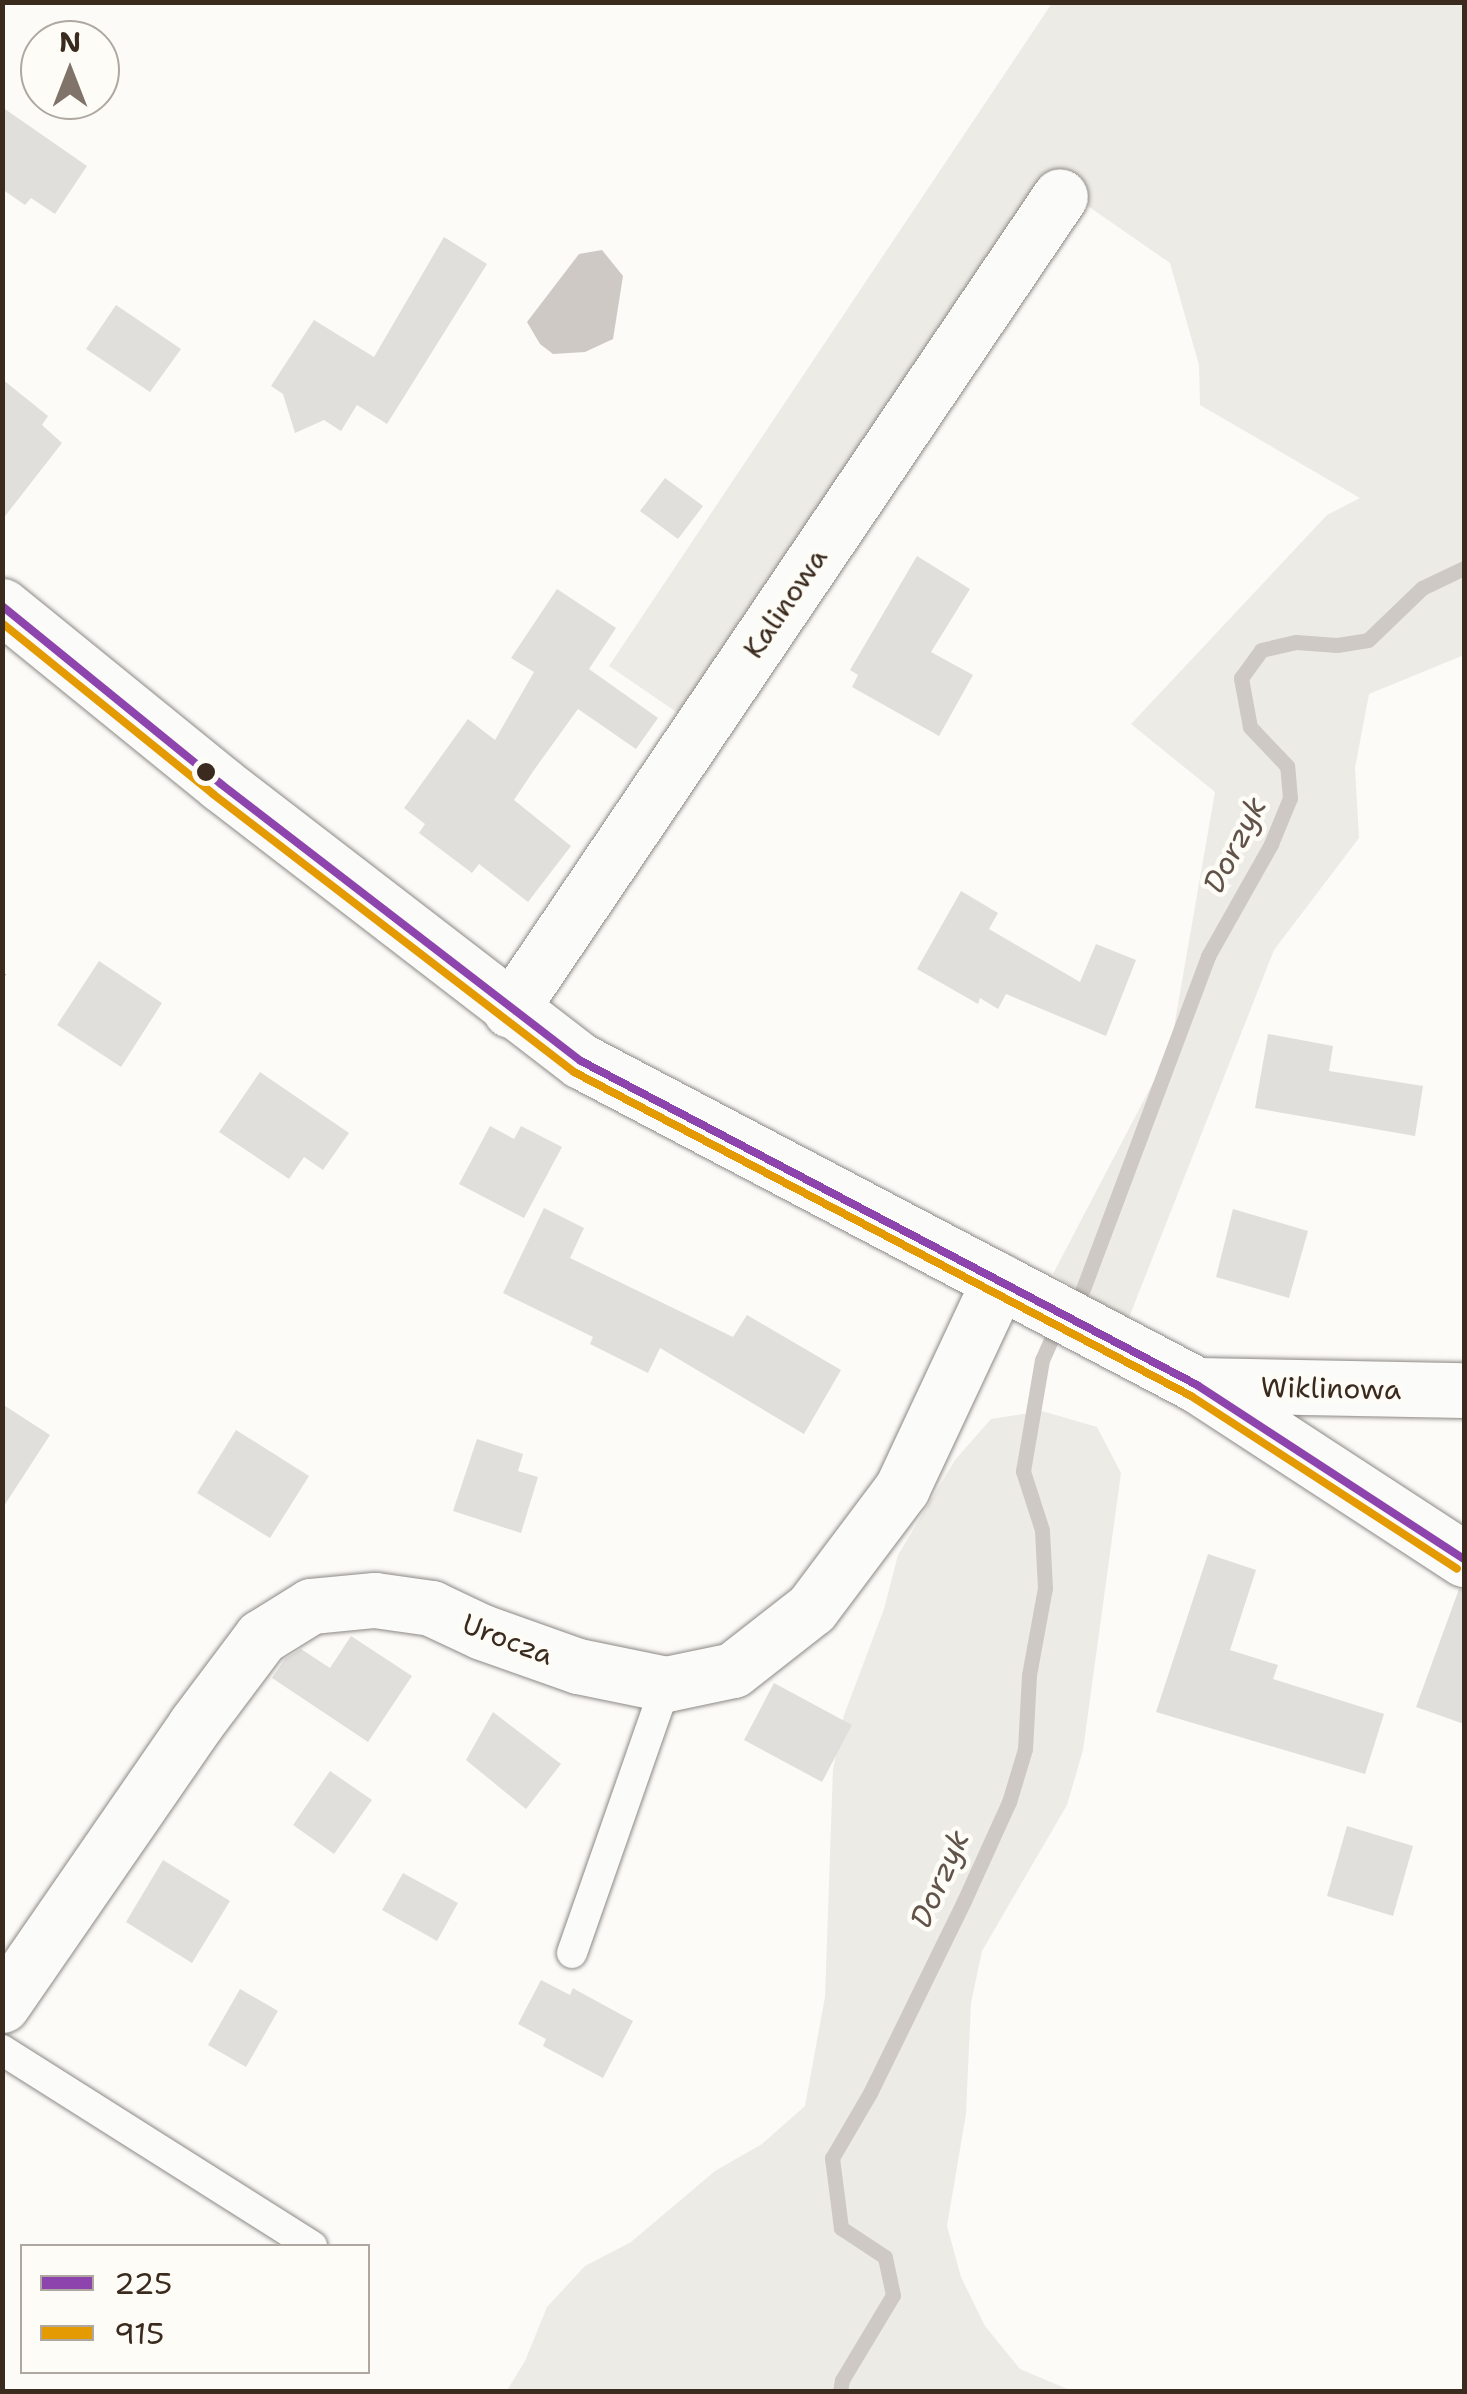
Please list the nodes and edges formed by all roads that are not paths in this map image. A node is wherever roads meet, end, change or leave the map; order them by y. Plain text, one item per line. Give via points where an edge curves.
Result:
1 (1060, 196) dead end
2 (2, 606) edge
3 (510, 1010) junction
4 (999, 1281) junction
5 (1197, 1386) junction
6 (1464, 1390) edge
7 (1464, 1558) edge
8 (666, 1684) junction
9 (572, 1953) dead end
10 (2, 2006) edge
11 (2, 2050) edge
12 (309, 2244) edge

1 - 3 street, Kalinowa
2 - 3 street
3 - 4 street via 650,1100
4 - 5 street
4 - 8 street, Urocza via 902,1488 812,1608 733,1670
5 - 6 street, Wiklinowa
5 - 7 street
8 - 9 lane
8 - 10 street, Urocza via 578,1666 432,1608 375,1600 312,1606 260,1638
11 - 12 lane

